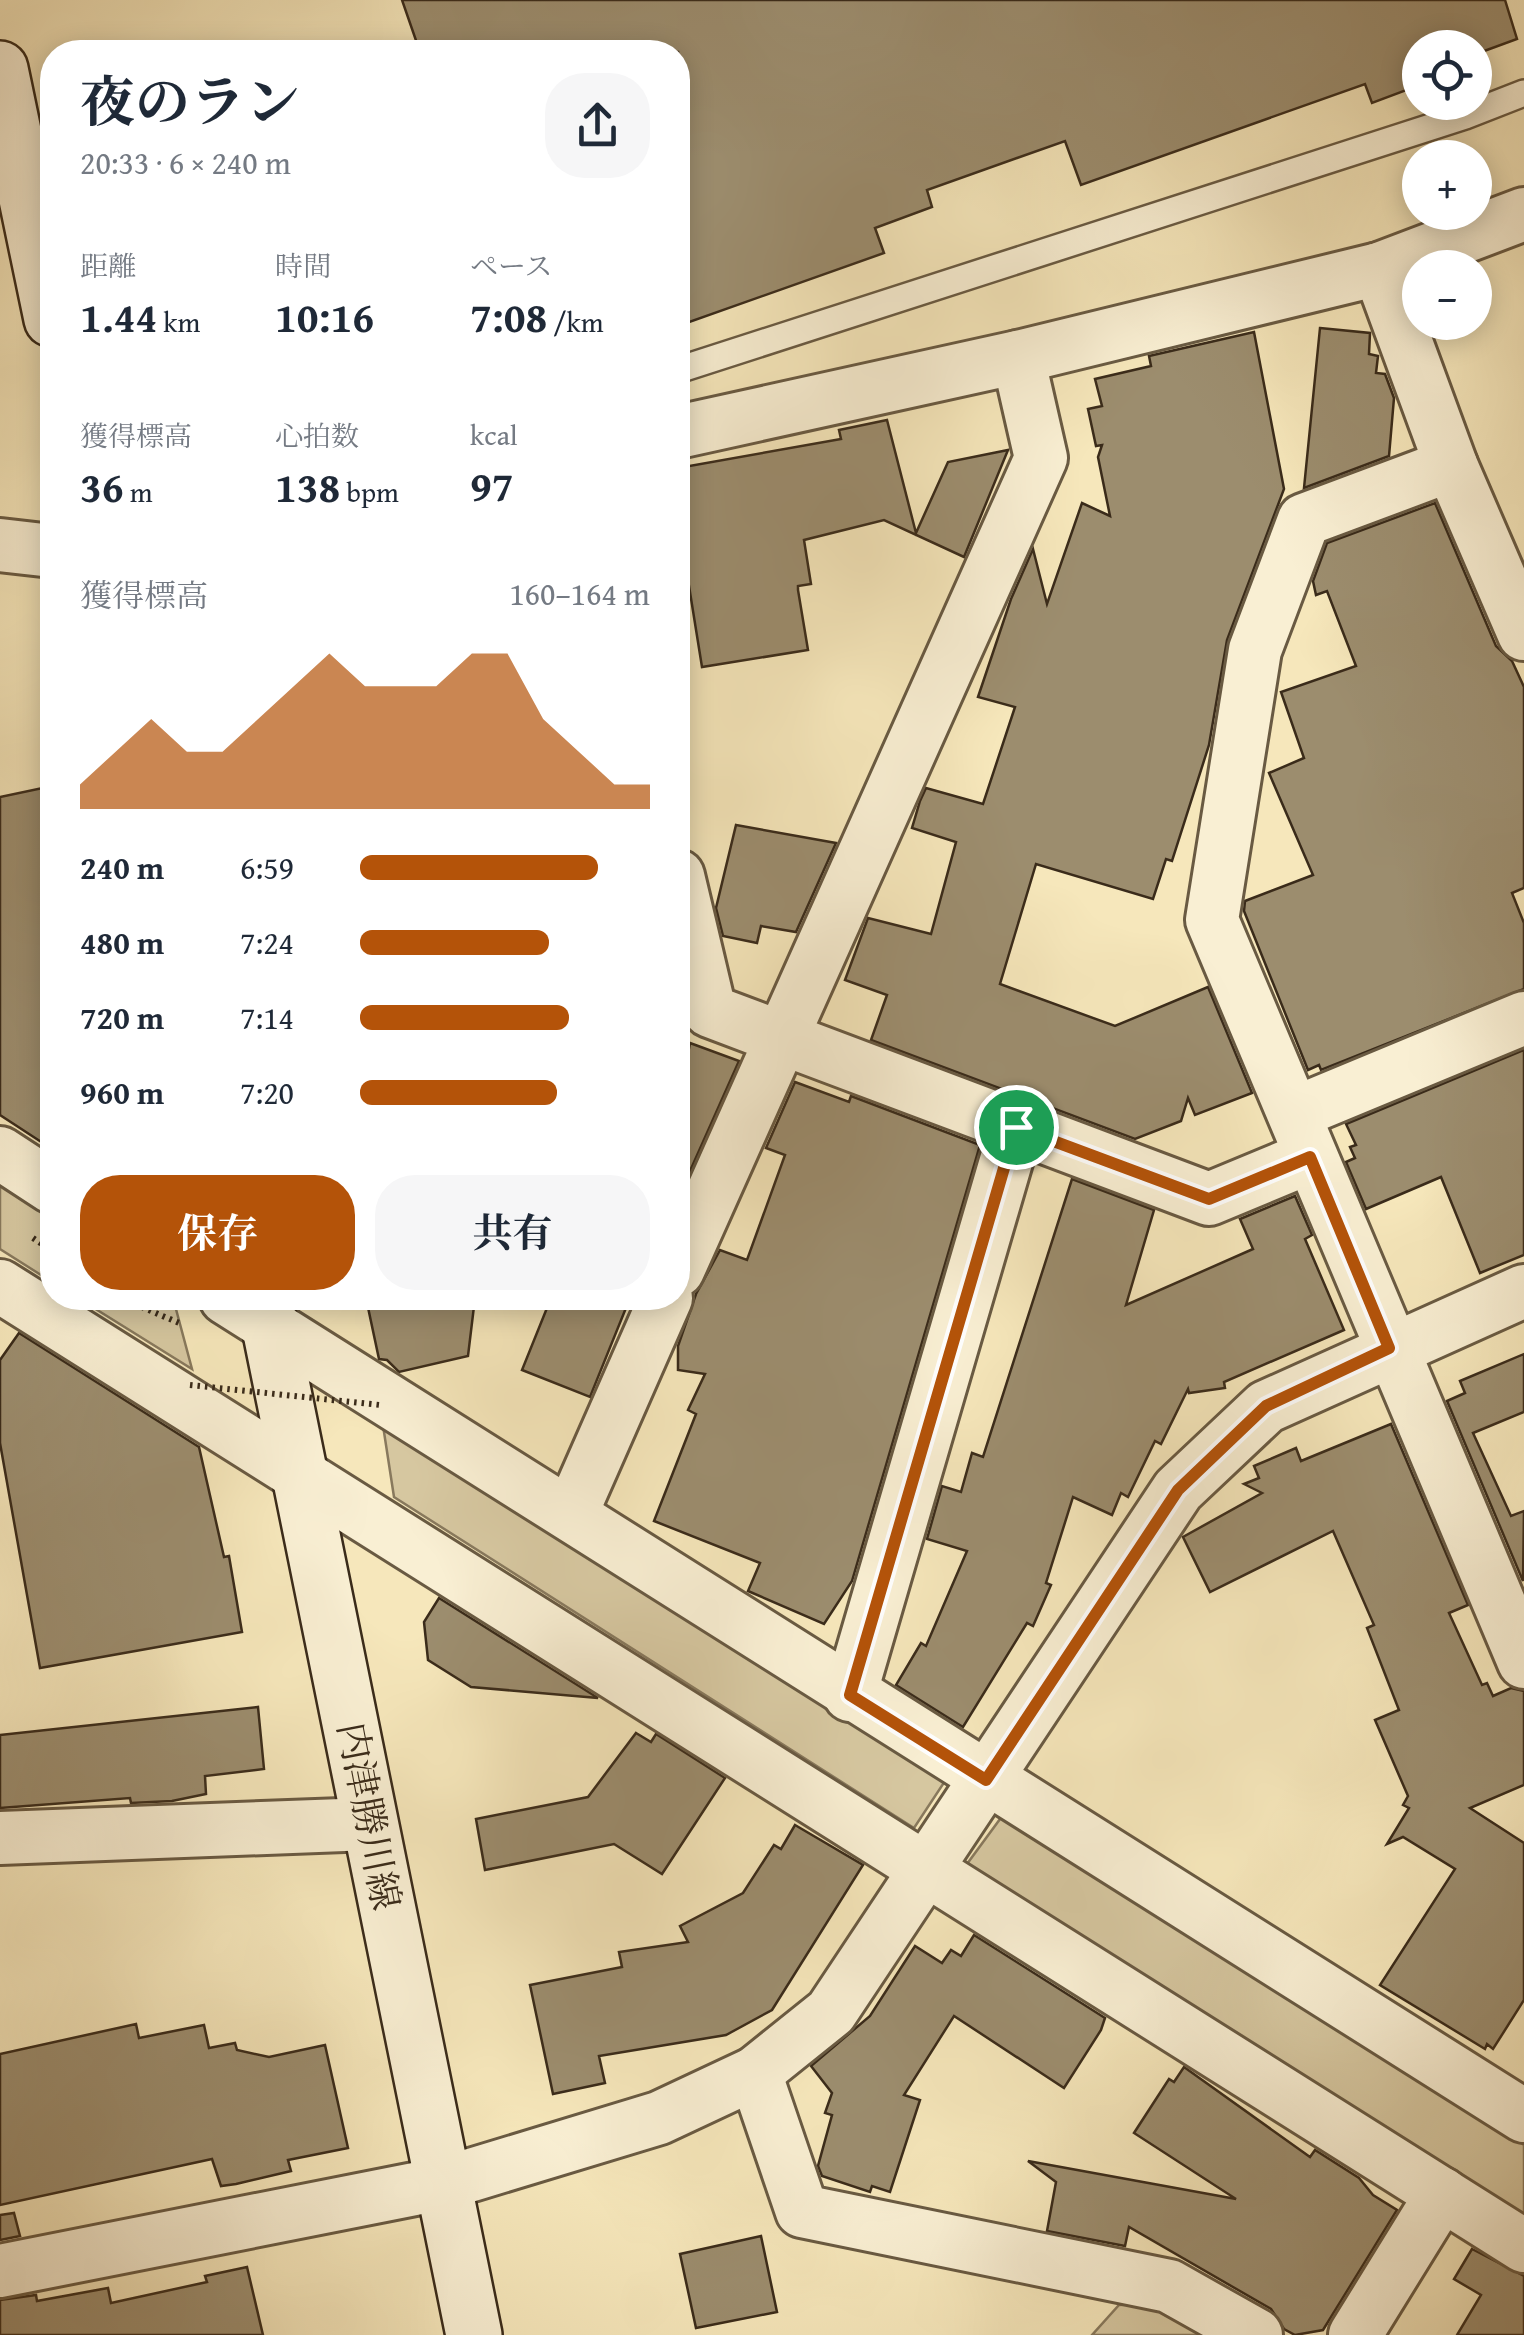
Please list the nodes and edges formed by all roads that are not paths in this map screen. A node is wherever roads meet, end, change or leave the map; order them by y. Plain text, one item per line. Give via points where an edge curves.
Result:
1 (0, 68) edge
2 (1524, 92) edge
3 (1524, 214) edge
4 (40, 260) edge
5 (1380, 269) junction
6 (1018, 358) junction
7 (690, 366) edge
8 (690, 429) edge
9 (1451, 465) junction
10 (0, 546) edge
11 (40, 551) edge
12 (1524, 634) edge
13 (690, 927) edge
14 (1524, 1018) edge
15 (779, 1040) junction
16 (1016, 1127) junction
17 (1302, 1135) junction
18 (0, 1153) edge
19 (40, 1179) edge
20 (690, 1243) edge
21 (0, 1286) edge
22 (1524, 1292) edge
23 (661, 1310) edge
24 (236, 1311) edge
25 (1389, 1348) junction
26 (303, 1478) junction
27 (571, 1514) junction
28 (1524, 1662) edge
29 (850, 1695) junction
30 (972, 1800) junction
31 (370, 1824) junction
32 (0, 1838) edge
33 (925, 1868) junction
34 (755, 2073) junction
35 (1517, 2096) edge
36 (445, 2183) junction
37 (1442, 2194) junction
38 (1524, 2246) edge
39 (0, 2270) edge
40 (474, 2335) edge
41 (1256, 2335) edge
42 (1355, 2335) edge

1 - 4 main road
2 - 7 lane
3 - 5 street
5 - 6 street
5 - 9 street
6 - 8 street
6 - 15 street via 1040,458
9 - 12 street
9 - 17 street via 1304,520 1255,650 1212,920
10 - 11 street
13 - 15 street via 710,1011
14 - 17 street
15 - 16 street
15 - 20 street
16 - 17 street via 1209,1199
16 - 29 street
17 - 25 street
18 - 19 street
21 - 26 street
22 - 25 street
23 - 27 street
24 - 26 main road, 内津勝川線
24 - 27 street
25 - 28 street
25 - 30 street via 1266,1406 1178,1490
26 - 31 main road, 内津勝川線
26 - 33 street
27 - 29 street
29 - 30 street
30 - 33 street
30 - 35 street
31 - 32 street
31 - 36 main road, 内津勝川線
33 - 34 street via 831,2012
33 - 37 street
34 - 36 street via 659,2118
34 - 41 street via 802,2210 1169,2286
36 - 39 street
36 - 40 main road, 内津勝川線
37 - 38 street
37 - 42 street

